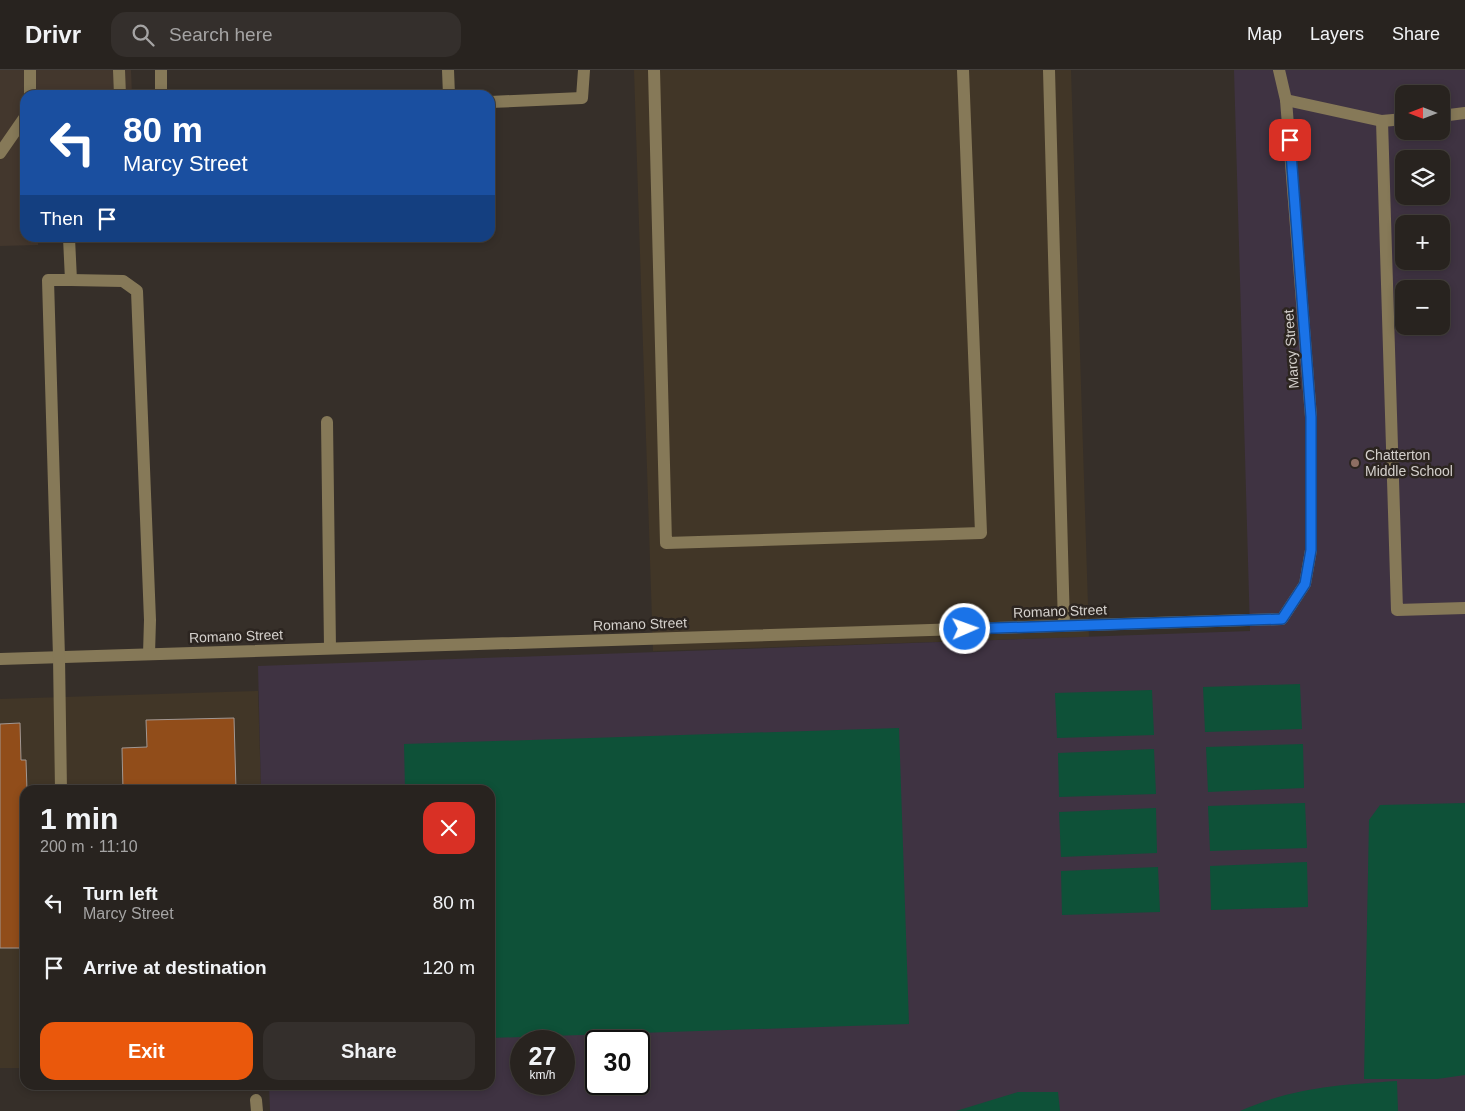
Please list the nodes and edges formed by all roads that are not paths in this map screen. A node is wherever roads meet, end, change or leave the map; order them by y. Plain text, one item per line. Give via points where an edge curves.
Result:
1 (30, 70) edge
2 (120, 70) edge
3 (161, 70) edge
4 (448, 70) edge
5 (584, 70) edge
6 (654, 70) edge
7 (963, 70) edge
8 (1050, 70) edge
9 (1279, 70) edge
10 (30, 90) edge
11 (120, 90) edge
12 (161, 90) edge
13 (449, 90) edge
14 (1286, 100) junction
15 (495, 102) edge
16 (1465, 113) edge
17 (1450, 115) edge
18 (1395, 120) edge
19 (1382, 121) junction
20 (20, 124) edge
21 (0, 152) edge
22 (69, 242) edge
23 (71, 280) junction
24 (327, 422) dead end
25 (1465, 608) edge
26 (1282, 619) joint
27 (1064, 626) junction
28 (330, 648) junction
29 (149, 654) junction
30 (60, 657) junction
31 (0, 658) edge
32 (61, 785) edge

1 - 10 street
2 - 11 street
3 - 12 street
4 - 13 street
5 - 15 street via 582,98
6 - 7 street via 666,543 981,533
8 - 27 street
9 - 14 street, Marcy Street
14 - 19 street
14 - 26 street, Marcy Street via 1311,417 1311,550 1305,584
16 - 17 street
18 - 19 street
19 - 25 street via 1397,610
20 - 21 street
22 - 23 street
23 - 29 street via 123,282 137,292
23 - 30 street via 48,280
24 - 28 street
26 - 27 street, Romano Street
27 - 28 street, Romano Street
28 - 29 street, Romano Street
29 - 30 street, Romano Street
30 - 31 street, Romano Street
30 - 32 street

